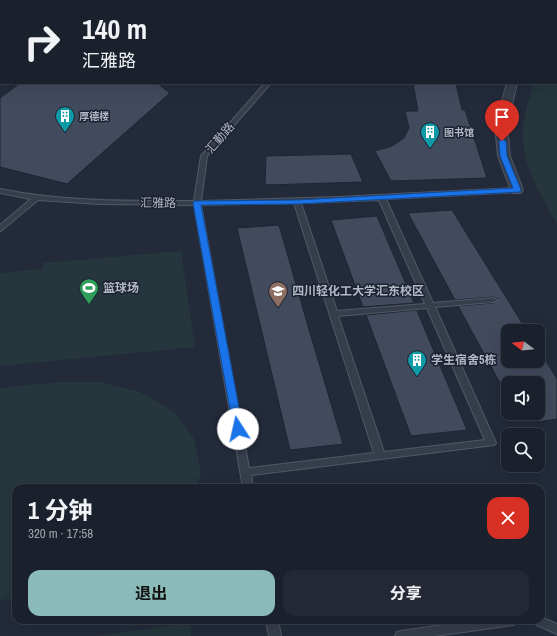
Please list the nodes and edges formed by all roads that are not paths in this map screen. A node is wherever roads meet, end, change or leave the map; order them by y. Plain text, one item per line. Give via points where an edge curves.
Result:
1 (267, 84) edge
2 (512, 84) edge
3 (518, 190) joint
4 (0, 191) edge
5 (382, 198) junction
6 (35, 199) junction
7 (298, 202) junction
8 (197, 203) junction
9 (0, 229) edge
10 (493, 300) dead end
11 (429, 306) junction
12 (334, 314) junction
13 (380, 456) junction
14 (246, 472) junction
15 (248, 484) edge
16 (273, 624) edge
17 (485, 624) edge
18 (545, 624) edge
19 (557, 629) edge
20 (275, 636) edge
21 (401, 636) edge

1 - 8 lane, 汇勤路 via 204,156
2 - 3 street, 汇雅路 via 501,126 504,156
3 - 5 lane, 汇雅路
4 - 6 lane, 汇雅路
5 - 7 lane, 汇雅路
5 - 11 lane
6 - 8 lane, 汇雅路
6 - 9 lane
7 - 8 lane, 汇雅路
7 - 12 lane
8 - 14 lane, 汇勤路
10 - 11 lane
11 - 12 lane
11 - 13 lane via 491,443
12 - 13 lane
13 - 14 lane
14 - 15 lane, 汇勤路
16 - 20 lane
17 - 21 lane
18 - 19 lane

